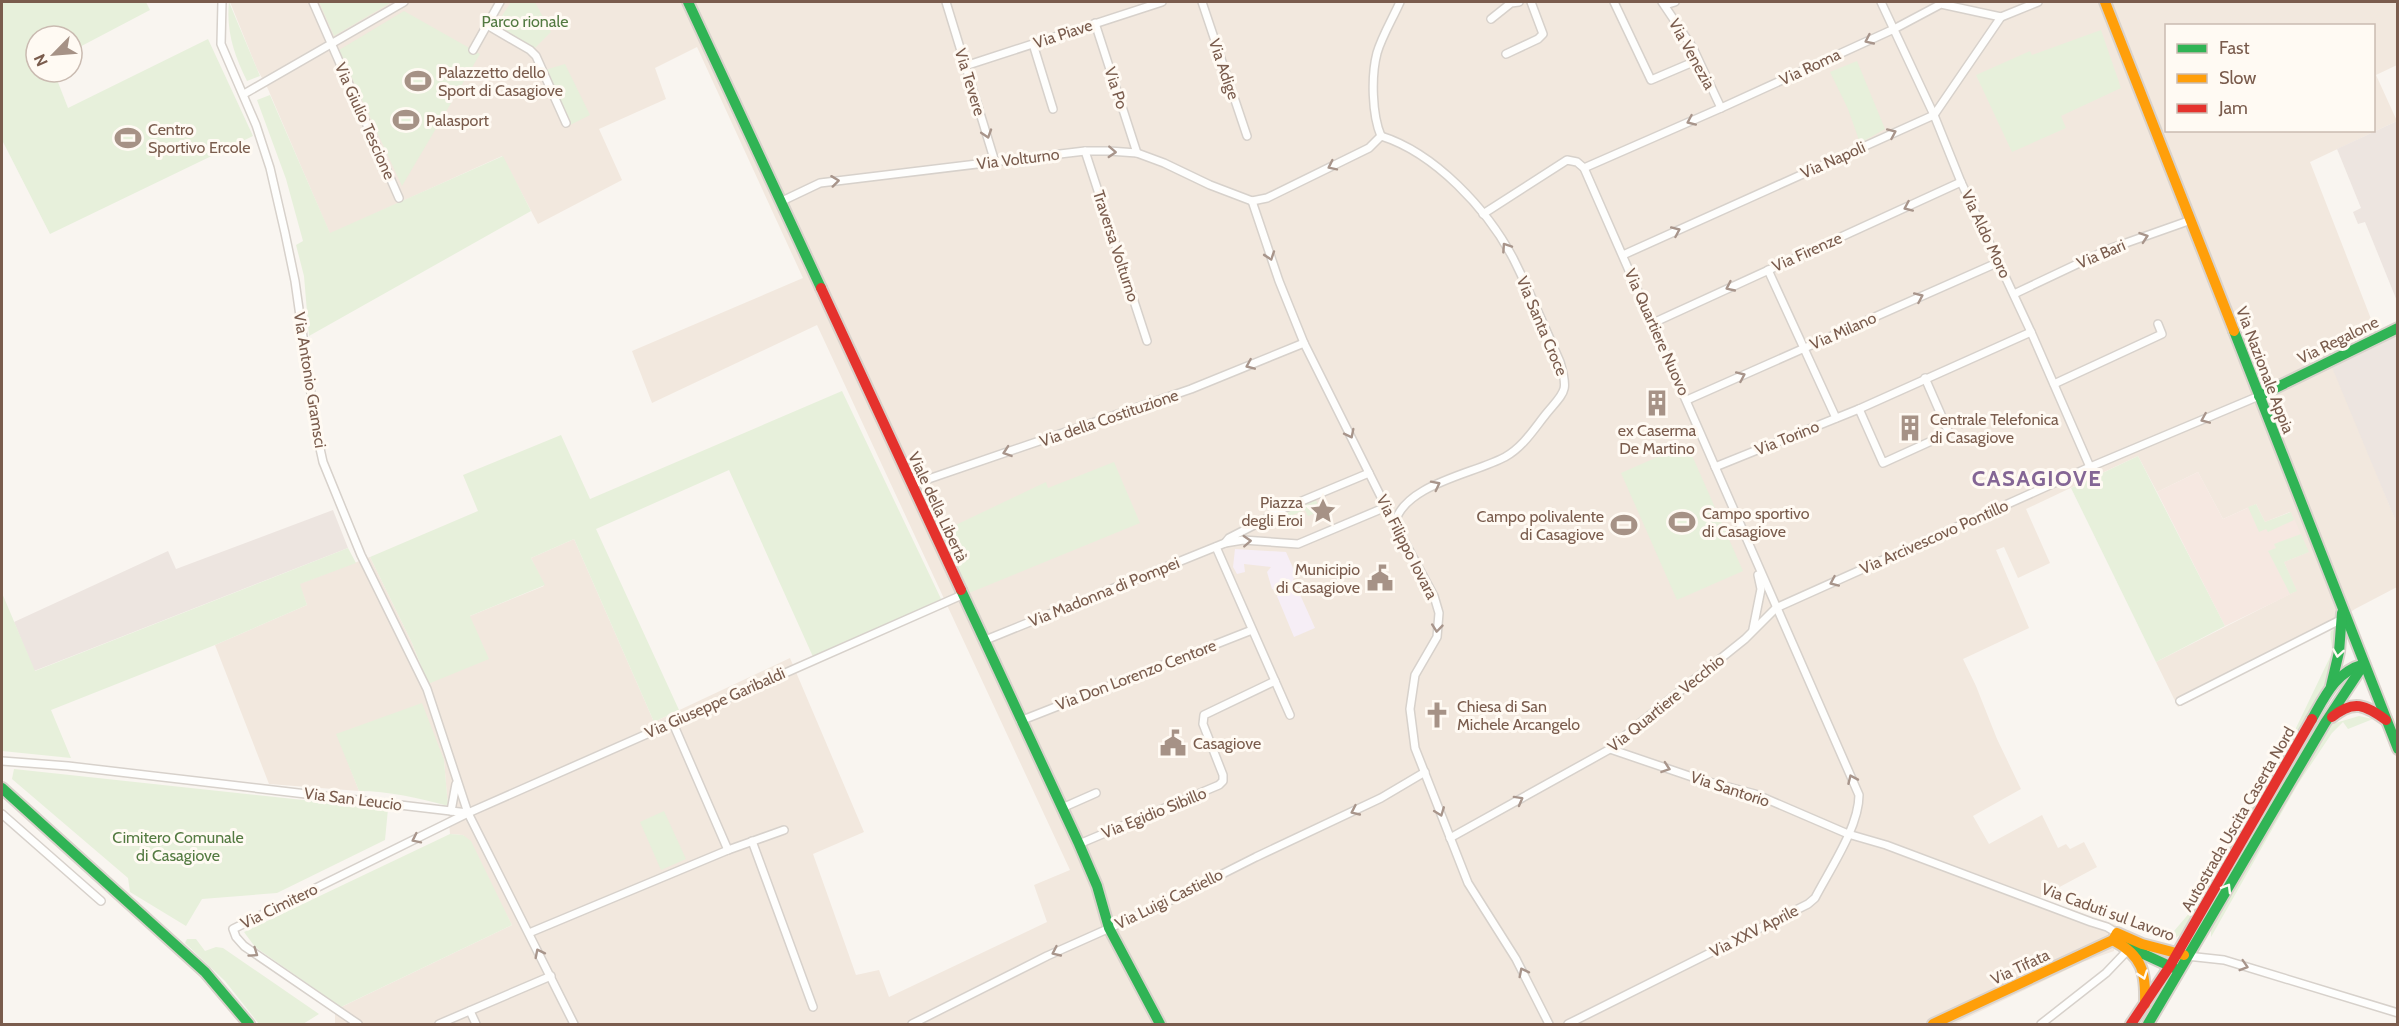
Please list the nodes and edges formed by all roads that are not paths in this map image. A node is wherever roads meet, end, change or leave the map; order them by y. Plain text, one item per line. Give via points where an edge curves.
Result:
1 (222, 2) edge
2 (313, 2) edge
3 (404, 2) edge
4 (500, 2) edge
5 (688, 2) edge
6 (946, 2) edge
7 (1162, 2) edge
8 (1202, 2) edge
9 (1400, 2) edge
10 (1514, 2) edge
11 (1531, 2) edge
12 (1614, 2) edge
13 (1675, 2) edge
14 (1881, 2) edge
15 (2038, 2) edge
16 (2104, 2) edge
17 (1664, 3) edge
18 (2001, 17) junction
19 (1491, 19) dead end
20 (1095, 23) junction
21 (487, 25) junction
22 (1894, 29) junction
23 (332, 44) junction
24 (1032, 44) junction
25 (473, 50) dead end
26 (1506, 54) dead end
27 (1698, 60) junction
28 (965, 66) junction
29 (244, 94) junction
30 (1721, 108) junction
31 (1053, 109) dead end
32 (1934, 115) junction
33 (566, 123) dead end
34 (1247, 136) dead end
35 (1381, 136) junction
36 (1086, 151) junction
37 (1137, 153) junction
38 (995, 162) junction
39 (1584, 168) junction
40 (1961, 182) junction
41 (399, 198) dead end
42 (1252, 201) junction
43 (780, 202) junction
44 (1483, 214) junction
45 (2191, 220) junction
46 (1623, 255) junction
47 (1999, 262) junction
48 (1768, 270) junction
49 (2014, 294) junction
50 (1653, 323) junction
51 (2158, 324) dead end
52 (2397, 328) edge
53 (2031, 332) junction
54 (1146, 341) dead end
55 (1304, 342) junction
56 (1804, 349) junction
57 (1925, 378) junction
58 (2054, 384) junction
59 (2259, 396) junction
60 (1687, 400) junction
61 (1858, 409) junction
62 (1836, 418) junction
63 (1715, 467) junction
64 (2090, 467) junction
65 (1369, 473) junction
66 (911, 485) junction
67 (1386, 507) junction
68 (1395, 522) junction
69 (1225, 543) junction
70 (1216, 547) junction
71 (1755, 561) junction
72 (962, 595) junction
73 (1776, 608) junction
74 (2343, 615) junction
75 (1252, 630) junction
76 (1753, 631) junction
77 (983, 641) junction
78 (2364, 664) junction
79 (1275, 681) junction
80 (2331, 686) junction
81 (2180, 700) dead end
82 (1290, 715) dead end
83 (2386, 720) junction
84 (672, 721) junction
85 (1020, 721) junction
86 (2325, 723) junction
87 (1610, 749) junction
88 (2397, 749) edge
89 (2, 761) edge
90 (1425, 772) junction
91 (456, 782) junction
92 (2, 788) edge
93 (1096, 793) dead end
94 (1062, 808) junction
95 (451, 811) junction
96 (468, 813) junction
97 (2, 814) edge
98 (784, 830) dead end
99 (1848, 834) junction
100 (1450, 838) junction
101 (752, 841) junction
102 (1079, 844) junction
103 (728, 850) junction
104 (101, 901) dead end
105 (1109, 928) junction
106 (530, 933) junction
107 (2126, 944) junction
108 (2177, 963) junction
109 (551, 976) junction
110 (2145, 1004) junction
111 (813, 1007) dead end
112 (470, 1011) junction
113 (2397, 1013) edge
114 (249, 1024) edge
115 (358, 1024) edge
116 (440, 1024) edge
117 (476, 1024) edge
118 (574, 1024) edge
119 (912, 1024) edge
120 (1160, 1024) edge
121 (1549, 1024) edge
122 (1568, 1024) edge
123 (1933, 1024) edge
124 (2041, 1024) edge
125 (2132, 1024) edge
126 (2148, 1024) edge

1 - 29 street, Via Antonio Gramsci via 221,44
2 - 23 street, Via Giulio Tescione
3 - 23 street, Via Giulio Tescione
4 - 21 street
5 - 43 main road, Viale della Libertà
6 - 28 street, Via Tevere
7 - 20 street, Via Piave
8 - 34 street, Via Adige
9 - 35 street via 1377,54 1374,94
10 - 19 street
11 - 26 street via 1543,34
12 - 27 street via 1651,80
13 - 17 street
14 - 22 street, Via Aldo Moro
15 - 18 street
16 - 45 main road, Via Nazionale Appia
17 - 27 street, Via Venezia
18 - 22 street, Via Roma via 1941,4
18 - 32 street
20 - 24 street, Via Piave
20 - 37 street, Via Po
21 - 25 street
21 - 33 street via 536,56
22 -> 30 street, Via Roma
22 - 32 street, Via Aldo Moro
23 - 29 street, Via Giulio Tescione
23 - 41 street, Via Giulio Tescione
24 - 28 street, Via Piave
24 - 31 street
27 - 30 street, Via Venezia
28 -> 38 street, Via Tevere
29 - 91 street, Via Antonio Gramsci via 270,168 285,233 323,462 361,555 427,689
30 -> 39 street, Via Roma
32 - 40 street, Via Aldo Moro
46 -> 32 street, Via Napoli
35 -> 42 street via 1369,148 1267,198
35 - 44 street, Via Santa Croce via 1430,162
36 -> 37 street, Via Volturno
36 - 38 street, Via Volturno
36 - 54 street, Traversa Volturno
37 - 42 street, Via Volturno
43 -> 38 street, Via Volturno via 820,183
39 - 44 street via 1567,160
39 - 46 street, Via Quartiere Nuovo
40 - 47 street, Via Aldo Moro
40 -> 48 street, Via Firenze
42 -> 55 street, Via Filippo Iovara
43 - 66 main road, Viale della Libertà
68 -> 44 street, Via Santa Croce via 1402,506 1436,484 1520,447 1565,390 1560,362 1516,266
49 -> 45 street, Via Bari via 2109,249
45 - 59 main road, Via Nazionale Appia
46 - 50 street, Via Quartiere Nuovo
47 - 49 street, Via Aldo Moro
56 -> 47 street, Via Milano
48 -> 50 street, Via Firenze
48 - 56 street
49 - 53 street, Via Aldo Moro
50 - 60 street, Via Quartiere Nuovo
51 - 58 street via 2162,334
52 - 59 main road, Via Regalone
53 - 57 street, Via Torino
53 - 58 street, Via Aldo Moro
55 -> 65 street, Via Filippo Iovara
55 -> 66 street, Via della Costituzione via 1191,389
60 -> 56 street, Via Milano
56 - 62 street
57 - 61 street, Via Torino
57 - 61 street via 1949,433 1883,463
58 - 64 street, Via Aldo Moro
59 -> 64 street, Via Arcivescovo Pontillo
59 - 74 main road, Via Nazionale Appia
60 - 63 street, Via Quartiere Nuovo
61 - 62 street, Via Torino
62 - 63 street, Via Torino
63 - 71 street, Via Quartiere Nuovo
64 -> 73 street, Via Arcivescovo Pontillo
65 - 67 street, Via Filippo Iovara
65 - 69 street via 1273,513
66 - 72 main road, Viale della Libertà
67 - 68 street, Via Filippo Iovara
69 -> 67 street via 1243,540 1298,544
68 -> 90 street, Via Filippo Iovara via 1439,613 1437,637 1415,675 1410,709 1415,748
69 - 70 street, Via Madonna di Pompei
70 - 75 street
70 - 77 street, Via Madonna di Pompei
71 - 73 street, Via Quartiere Nuovo
71 - 76 street via 1761,589
72 - 77 main road, Viale della Libertà
72 - 84 street, Via Giuseppe Garibaldi
73 - 76 street, Via Quartiere Vecchio
99 -> 73 street, Via XXV Aprile via 1859,795
74 - 78 main road, Via Nazionale Appia
74 -> 80 main road
74 - 81 street
75 - 79 street
75 - 85 street, Via Don Lorenzo Centore
76 - 87 street, Via Quartiere Vecchio
77 - 85 main road, Viale della Libertà
78 - 80 main road via 2350,668
78 - 83 main road, Via Nazionale Appia
78 - 86 main road, Autostrada Uscita Caserta Nord
79 - 82 street
79 - 102 street, Via Egidio Sibillo via 1204,715 1211,753 1223,775 1223,781 1215,788
80 - 108 main road, Autostrada Uscita Caserta Nord
83 - 86 main road via 2364,705 2351,705
83 - 88 main road, Via Nazionale Appia
84 - 96 street, Via Giuseppe Garibaldi
84 - 103 street
85 - 94 main road, Viale della Libertà
108 -> 86 main road, Autostrada Uscita Caserta Nord
87 -> 99 street, Via Santorio via 1755,794
100 -> 87 street, Via Quartiere Vecchio
89 - 95 street, Via San Leucio
90 -> 100 street, Via Filippo Iovara
90 -> 105 street, Via Luigi Castiello via 1381,798
91 - 95 street
91 - 96 street, Via Antonio Gramsci
92 - 114 main road via 205,972
93 - 94 street
94 - 102 main road, Viale della Libertà
95 - 96 street, Via San Leucio
96 - 106 street
96 -> 115 street, Via Cimitero via 233,929 244,945
97 - 104 street
98 - 101 street
99 - 107 street, Via Caduti sul Lavoro via 2107,927
99 - 122 street, Via XXV Aprile via 1815,898 1808,904
121 -> 100 street, Via Filippo Iovara via 1516,959 1467,884
101 - 103 street
101 - 111 street
102 - 105 main road, Viale della Libertà
103 - 106 street
105 -> 119 street, Via Luigi Castiello
105 - 120 main road, Viale della Libertà
109 -> 106 street
107 - 108 main road
107 - 108 main road, Via Caduti sul Lavoro via 2166,950
107 -> 110 main road via 2146,978
107 - 123 main road, Via Tifata
107 - 124 street via 2106,973
108 - 110 main road, Autostrada Uscita Caserta Nord
108 -> 113 street, Via Caduti sul Lavoro via 2224,960
108 - 126 main road
109 - 112 street
109 - 118 street
110 - 125 main road, Autostrada Uscita Caserta Nord
112 - 116 street
112 - 117 street

